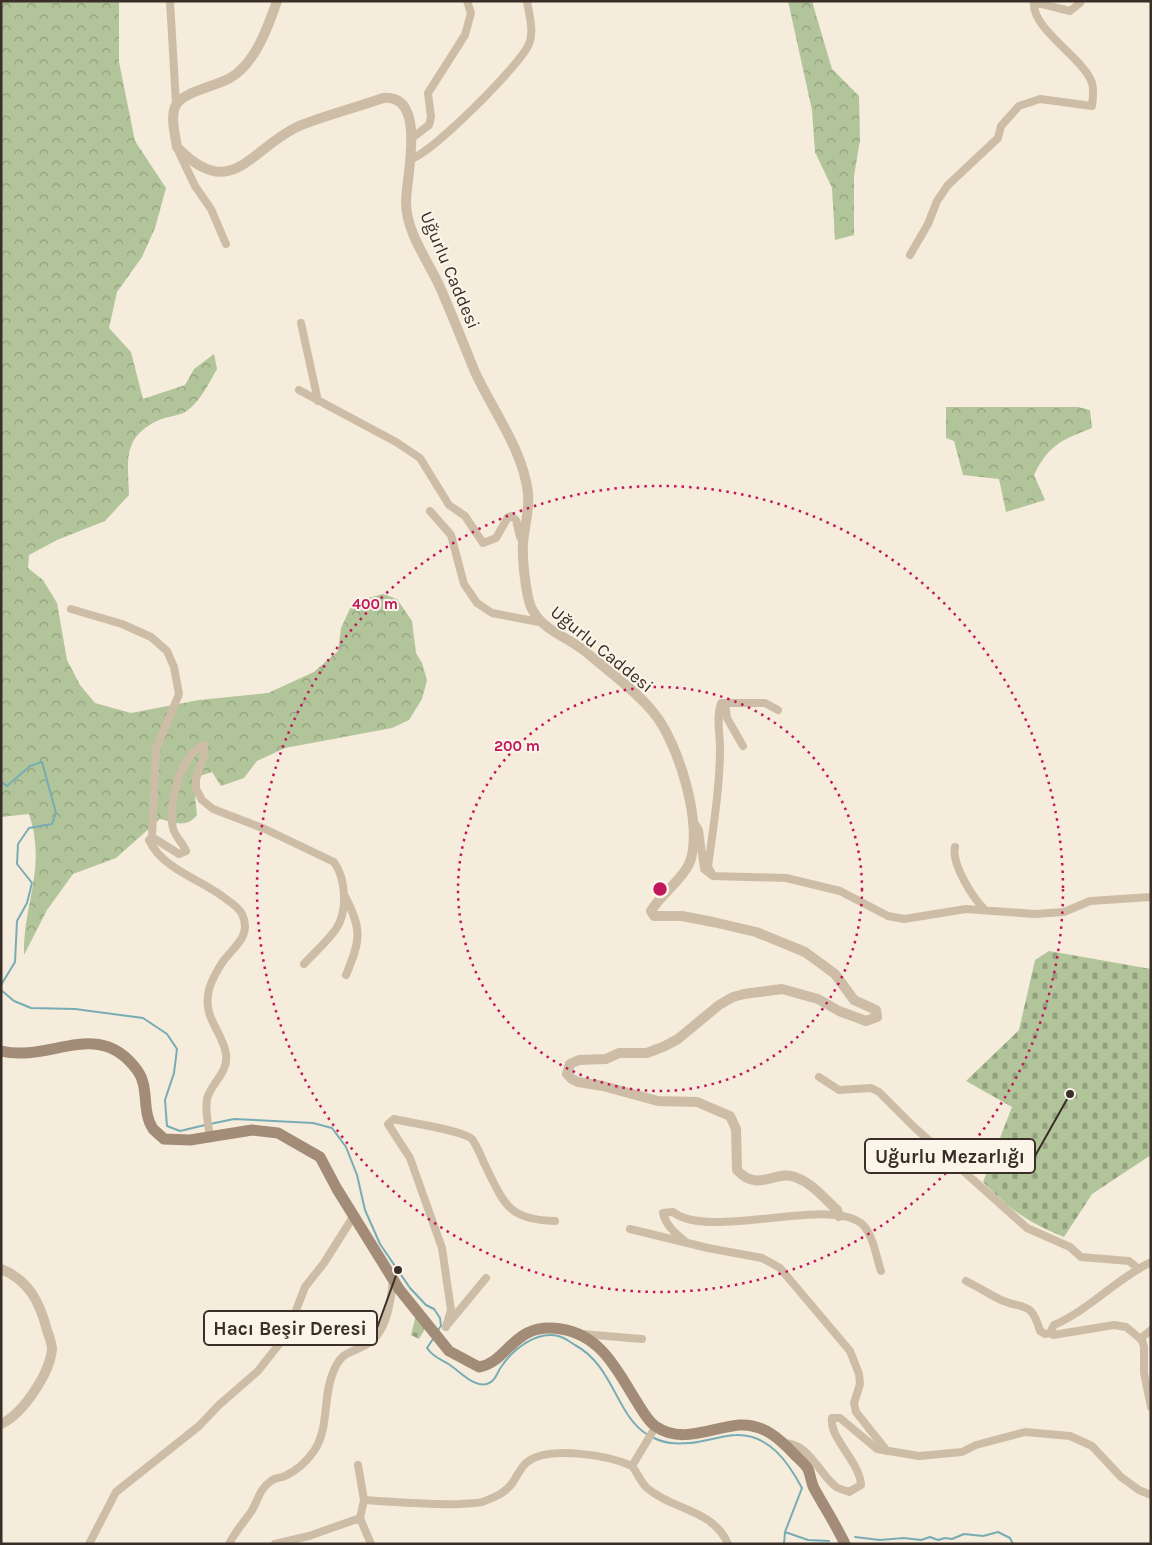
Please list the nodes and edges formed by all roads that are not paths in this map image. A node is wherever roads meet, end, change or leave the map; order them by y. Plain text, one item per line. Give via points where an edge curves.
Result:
1 (170, 1) edge
2 (277, 1) edge
3 (467, 1) edge
4 (527, 1) edge
5 (1078, 1) edge
6 (176, 104) junction
7 (412, 138) junction
8 (177, 146) junction
9 (411, 159) junction
10 (226, 244) dead end
11 (910, 254) dead end
12 (301, 322) dead end
13 (299, 390) dead end
14 (318, 401) junction
15 (430, 510) dead end
16 (523, 542) junction
17 (71, 609) dead end
18 (539, 622) junction
19 (725, 704) junction
20 (778, 710) dead end
21 (743, 746) dead end
22 (692, 819) junction
23 (152, 837) junction
24 (955, 847) dead end
25 (713, 876) junction
26 (343, 892) junction
27 (1151, 897) edge
28 (985, 910) junction
29 (304, 964) dead end
30 (346, 975) dead end
31 (1, 1051) edge
32 (819, 1077) dead end
33 (210, 1132) junction
34 (839, 1216) junction
35 (353, 1217) junction
36 (555, 1221) dead end
37 (630, 1229) dead end
38 (687, 1243) junction
39 (1151, 1262) edge
40 (1, 1269) edge
41 (1139, 1269) junction
42 (881, 1271) dead end
43 (486, 1278) dead end
44 (392, 1280) junction
45 (966, 1281) dead end
46 (446, 1327) junction
47 (1151, 1330) edge
48 (1050, 1333) junction
49 (580, 1334) junction
50 (438, 1337) junction
51 (642, 1339) dead end
52 (1140, 1339) junction
53 (1151, 1407) edge
54 (1, 1424) edge
55 (654, 1429) junction
56 (783, 1443) junction
57 (887, 1451) junction
58 (358, 1465) dead end
59 (632, 1466) junction
60 (1151, 1495) edge
61 (364, 1500) junction
62 (360, 1518) junction
63 (89, 1544) edge
64 (229, 1544) edge
65 (275, 1544) edge
66 (371, 1544) edge
67 (728, 1544) edge
68 (844, 1544) edge

1 - 6 street
2 - 6 street via 268,29 246,64 231,78 185,95
3 - 7 street via 471,13 464,35 428,93 430,125
4 - 9 street via 532,32 529,46 512,69 449,131 420,156
5 - 11 street via 1078,7 1070,11 1034,2 1033,9 1047,31 1086,72 1092,83 1092,106 1040,99 1019,106 1001,126 998,138 948,186
6 - 8 street via 173,118
7 - 8 street, Uğurlu Caddesi via 406,111 401,101 394,97 300,126 242,167 221,172 201,168
7 - 9 street, Uğurlu Caddesi
8 - 10 street
9 - 16 street, Uğurlu Caddesi via 406,203 409,224 476,374 524,469 529,495
12 - 14 street
13 - 14 street
14 - 16 street via 420,458 449,505 465,516 482,543 496,538 511,516 516,520
15 - 18 street via 451,535 464,584 476,603 492,613
16 - 18 street, Uğurlu Caddesi via 530,606
17 - 23 street via 152,637 174,667 179,694 156,749
18 - 22 street, Uğurlu Caddesi via 583,650 654,713 680,760
19 - 20 street via 765,703
19 - 21 street via 730,724
19 - 25 street via 721,703 718,711 720,748 708,867
22 - 25 street via 699,830 704,869
22 - 34 street, Uğurlu Caddesi via 692,852 688,866 655,904 651,912 654,916 682,916 756,932 805,952 834,974 854,1000 876,1010 877,1017 870,1021 858,1019 818,999 782,989 744,994 719,1005 665,1046 647,1053 619,1053 606,1059 579,1060 570,1064 567,1074 578,1082 658,1101 697,1102 730,1116 736,1129 737,1170 746,1179 758,1181 792,1176 807,1182 838,1210
23 - 26 street via 174,852 186,852 173,830 174,799 182,767 196,748 204,746 196,779 196,789 202,800 213,809 265,829 334,862 341,872
23 - 33 street via 149,840 170,865 214,890 239,909 243,916 245,928 241,943 224,960 209,989 210,1020 226,1055 225,1068 208,1098 206,1117
24 - 28 street via 953,855 974,900
25 - 28 street via 786,878 840,891 888,916 904,919 966,909
26 - 29 street via 341,917 336,929
26 - 30 street via 359,930 355,954
27 - 28 street via 1090,901 1064,912 1035,914
31 - 33 main road via 20,1054 84,1044 109,1045 129,1059 141,1075 147,1112 153,1128 164,1139 190,1140
32 - 41 street via 839,1090 871,1088 879,1092 1027,1228 1070,1247 1081,1257 1129,1261
33 - 35 main road via 252,1130 278,1133 301,1145 320,1157
34 - 38 street via 765,1217 700,1223 681,1218 673,1212 663,1213 672,1231
34 - 42 street via 852,1217 863,1225
35 - 44 main road
35 - 63 street via 305,1287 287,1334 258,1371 199,1426 116,1492
36 - 46 street via 521,1217 502,1200 471,1138 458,1131 394,1119 388,1124 410,1158 442,1248 451,1310
37 - 38 street
38 - 57 street via 762,1258 780,1268 850,1351 860,1384 854,1403 856,1412
39 - 41 street
40 - 54 street via 13,1273 31,1289 42,1310 52,1349 30,1398 10,1420
41 - 48 street via 1073,1316 1054,1325
43 - 46 street
44 - 50 main road
44 - 64 street via 388,1310 376,1335 369,1343 349,1351 335,1368 326,1399 323,1432 314,1450 294,1470 263,1487 251,1512
45 - 48 street via 1000,1300 1030,1309 1040,1331
46 - 50 street
47 - 52 street
48 - 52 street via 1114,1325 1126,1327
49 - 50 main road via 561,1328 532,1331 518,1337 494,1361 479,1367 448,1351
49 - 51 street
49 - 55 main road via 598,1344
52 - 53 street via 1144,1347 1144,1373
55 - 56 main road via 684,1434 753,1426 768,1430
55 - 59 street
56 - 57 street via 802,1447 836,1488 849,1492 861,1485 861,1475 835,1432 832,1418 840,1418 877,1449
56 - 68 main road via 808,1468 812,1486
57 - 60 street via 919,1456 962,1452 1025,1432 1070,1436 1092,1446 1120,1477
58 - 61 street
59 - 61 street via 602,1458 550,1453 528,1461 502,1494 480,1502 430,1505
59 - 67 street via 646,1488 712,1521
61 - 62 street
62 - 65 street
62 - 66 street

